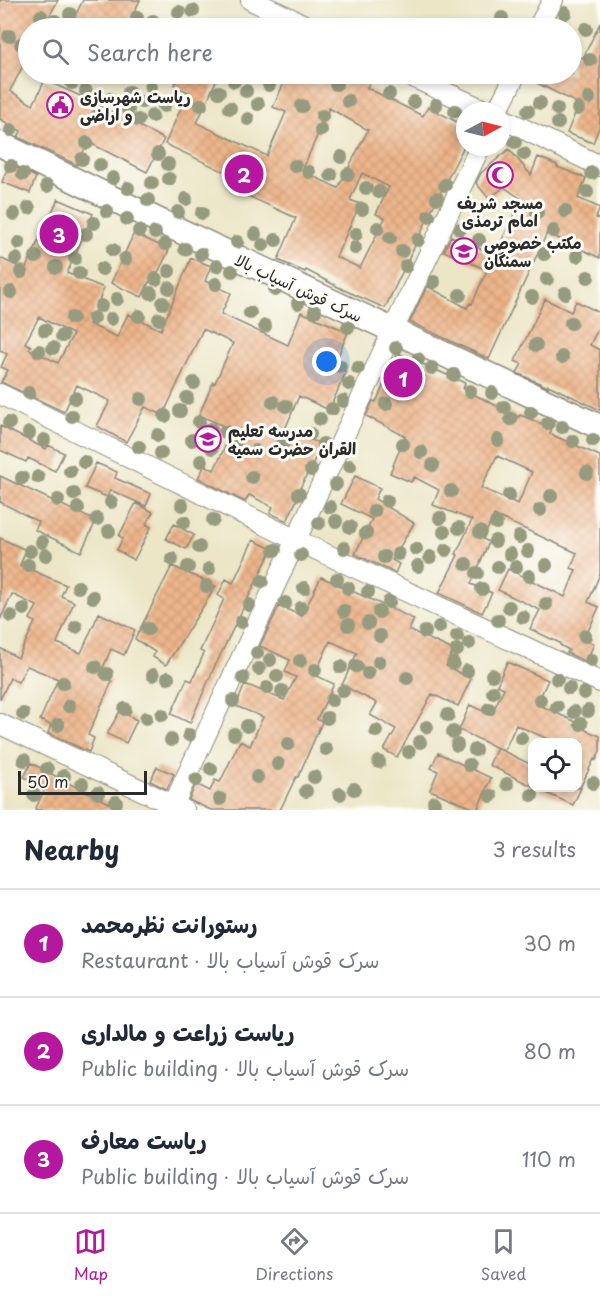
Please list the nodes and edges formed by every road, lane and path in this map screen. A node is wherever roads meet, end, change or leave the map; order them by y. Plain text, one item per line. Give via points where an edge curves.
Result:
1 (251, 0) edge
2 (553, 0) edge
3 (290, 18) edge
4 (543, 18) edge
5 (428, 84) edge
6 (511, 84) edge
7 (467, 102) edge
8 (502, 102) edge
9 (510, 122) edge
10 (0, 144) edge
11 (476, 156) edge
12 (600, 166) edge
13 (393, 330) junction
14 (0, 394) edge
15 (600, 427) edge
16 (296, 540) junction
17 (600, 682) edge
18 (0, 724) edge
19 (176, 808) edge

1 - 3 street
2 - 4 street
5 - 7 street
6 - 8 street
9 - 12 street
10 - 13 street, سرک قوش آسیاب بالا
11 - 13 street
13 - 15 street, سرک قوش آسیاب بالا
13 - 16 street
14 - 16 street
16 - 17 street
16 - 19 street
18 - 19 street

